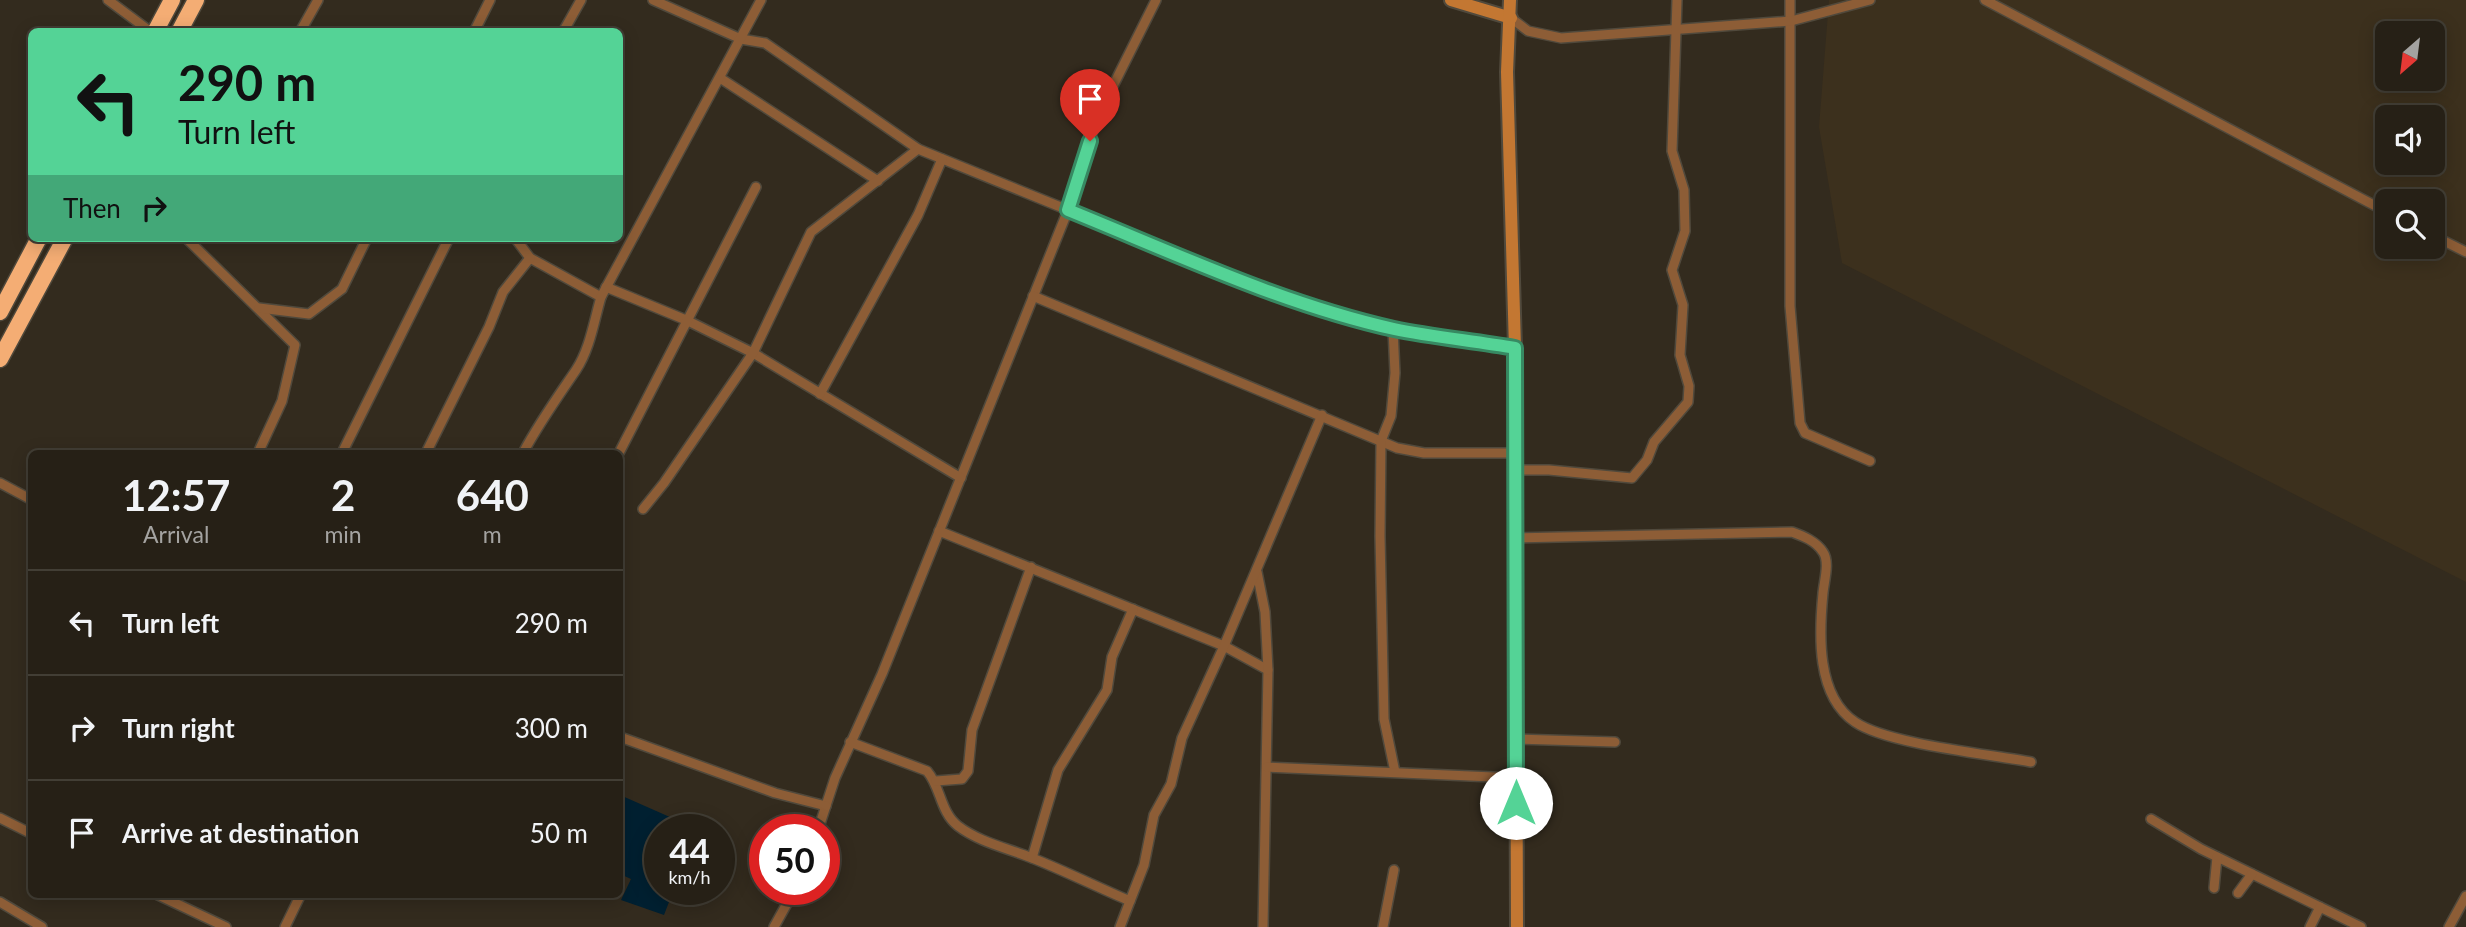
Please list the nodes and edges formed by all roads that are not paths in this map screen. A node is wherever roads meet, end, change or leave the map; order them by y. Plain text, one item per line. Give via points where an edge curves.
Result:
1 (108, 0) edge
2 (172, 0) edge
3 (196, 0) edge
4 (318, 0) edge
5 (490, 0) edge
6 (581, 0) edge
7 (653, 0) edge
8 (761, 0) edge
9 (1156, 0) edge
10 (1451, 0) edge
11 (1510, 0) edge
12 (1677, 0) edge
13 (1790, 0) edge
14 (1870, 0) edge
15 (1985, 0) edge
16 (664, 3) edge
17 (1511, 18) junction
18 (1791, 21) junction
19 (147, 28) edge
20 (155, 28) edge
21 (181, 28) edge
22 (302, 28) edge
23 (476, 28) edge
24 (565, 28) edge
25 (1677, 31) junction
26 (741, 39) junction
27 (720, 78) junction
28 (918, 149) junction
29 (942, 159) junction
30 (878, 181) junction
31 (756, 187) dead end
32 (2375, 206) edge
33 (1068, 210) junction
34 (37, 242) edge
35 (63, 242) edge
36 (190, 242) edge
37 (366, 242) edge
38 (447, 242) edge
39 (518, 242) edge
40 (2445, 242) edge
41 (2466, 252) edge
42 (530, 258) junction
43 (606, 287) junction
44 (1033, 296) junction
45 (601, 297) junction
46 (259, 308) junction
47 (0, 312) edge
48 (686, 320) junction
49 (1393, 329) junction
50 (1515, 348) junction
51 (753, 353) junction
52 (0, 359) edge
53 (820, 394) junction
54 (1321, 415) junction
55 (1381, 441) junction
56 (259, 450) edge
57 (343, 450) edge
58 (427, 450) edge
59 (525, 450) edge
60 (621, 450) edge
61 (1514, 453) junction
62 (1870, 461) dead end
63 (1515, 470) junction
64 (961, 478) junction
65 (0, 483) edge
66 (28, 498) edge
67 (643, 509) dead end
68 (939, 530) junction
69 (1514, 538) junction
70 (1031, 567) junction
71 (1256, 570) junction
72 (1133, 609) junction
73 (1224, 646) junction
74 (1268, 670) junction
75 (623, 738) edge
76 (1516, 739) junction
77 (850, 742) junction
78 (1615, 742) dead end
79 (2031, 762) dead end
80 (1267, 767) junction
81 (1395, 772) junction
82 (1516, 778) junction
83 (936, 781) junction
84 (826, 806) junction
85 (823, 814) edge
86 (0, 818) edge
87 (2151, 819) dead end
88 (28, 832) edge
89 (2217, 857) junction
90 (1032, 858) junction
91 (1394, 870) dead end
92 (2252, 874) junction
93 (2214, 888) dead end
94 (2238, 894) dead end
95 (2466, 897) edge
96 (164, 898) edge
97 (299, 898) edge
98 (1130, 901) junction
99 (0, 902) edge
100 (786, 905) edge
101 (2320, 907) junction
102 (42, 927) edge
103 (226, 927) edge
104 (285, 927) edge
105 (774, 927) edge
106 (1120, 927) edge
107 (1263, 927) edge
108 (1383, 927) edge
109 (1517, 927) edge
110 (2311, 927) edge
111 (2361, 927) edge
112 (2449, 927) edge

1 - 19 street
2 - 20 highway
3 - 21 highway
4 - 22 street
5 - 23 street
6 - 24 street
7 - 16 street
8 - 26 street
9 - 33 street via 1097,118
10 - 17 main road
11 - 17 main road
12 - 25 street
13 - 18 street
14 - 18 street
15 - 32 street
16 - 26 street
17 - 25 street via 1528,31 1561,38
17 - 50 main road via 1507,72
18 - 25 street
18 - 62 street via 1790,306 1800,423 1805,433
25 - 63 street via 1672,150 1684,190 1685,231 1672,270 1684,306 1680,355 1689,401 1654,442 1632,478
26 - 27 street
26 - 28 street via 765,43
27 - 30 street
27 - 43 street
28 - 29 street
28 - 30 street
29 - 33 street
29 - 53 street via 918,215
30 - 51 street via 811,232
31 - 48 street
33 - 44 street
33 - 49 street via 1211,268
34 - 47 highway
35 - 52 highway
36 - 46 street
37 - 46 street via 342,289 309,314
38 - 57 street
39 - 42 street
40 - 41 street
42 - 45 street
42 - 58 street via 503,292
43 - 45 street
43 - 48 street
44 - 54 street
44 - 64 street
45 - 59 street via 580,362
46 - 56 street via 295,345 282,401
48 - 51 street
48 - 60 street
49 - 50 street
49 - 55 street via 1391,416
50 - 61 main road
51 - 53 street
51 - 67 street
53 - 64 street
54 - 55 street
54 - 71 street
55 - 61 street via 1424,453
55 - 81 street via 1384,719
61 - 63 main road
63 - 69 main road
64 - 68 street
65 - 66 street
68 - 70 street
68 - 77 street
69 - 76 main road
69 - 79 street via 1792,531 1824,552 1820,650 1838,706 1854,722 1882,735
70 - 72 street
70 - 83 street via 972,730 968,771 962,779
71 - 73 street
71 - 74 street via 1265,612
72 - 73 street
72 - 90 street via 1112,657 1107,690 1058,770
73 - 74 street
73 - 98 street via 1182,738 1171,784 1154,815 1144,865
74 - 80 street
75 - 84 street via 775,793
76 - 78 street
76 - 82 main road
77 - 83 street via 927,771
77 - 84 street
80 - 81 street
80 - 107 street
81 - 82 street
82 - 109 main road
83 - 90 street via 948,815 959,827
84 - 85 street
86 - 88 street
87 - 89 street
89 - 92 street
89 - 93 street
90 - 98 street
91 - 108 street
92 - 94 street
92 - 101 street
95 - 112 street
96 - 103 street
97 - 104 street
98 - 106 street
99 - 102 street
100 - 105 street
101 - 110 street
101 - 111 street

